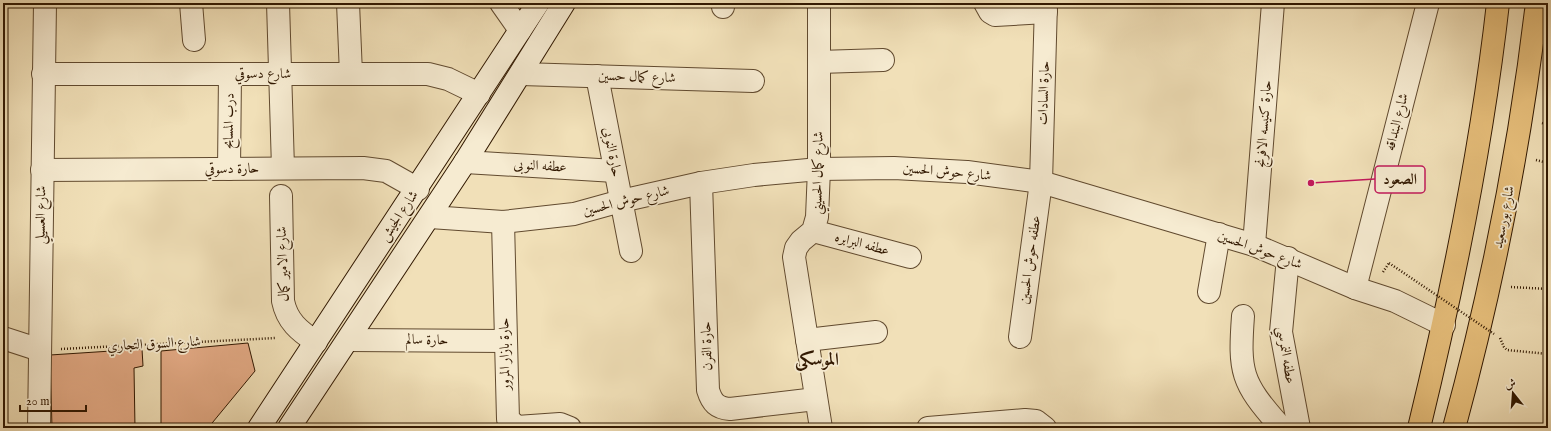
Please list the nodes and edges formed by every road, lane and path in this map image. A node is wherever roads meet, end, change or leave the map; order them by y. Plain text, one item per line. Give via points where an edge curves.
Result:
1 (45, 3) edge
2 (191, 3) edge
3 (278, 3) edge
4 (348, 3) edge
5 (501, 3) edge
6 (538, 3) edge
7 (564, 3) edge
8 (819, 3) edge
9 (985, 3) edge
10 (1273, 3) edge
11 (1428, 3) edge
12 (1498, 3) edge
13 (1537, 3) edge
14 (1046, 7) edge
15 (520, 30) junction
16 (194, 40) dead end
17 (883, 60) dead end
18 (819, 62) junction
19 (43, 74) junction
20 (230, 74) junction
21 (282, 74) junction
22 (351, 74) junction
23 (521, 74) junction
24 (597, 76) junction
25 (753, 81) dead end
26 (479, 94) junction
27 (465, 162) junction
28 (283, 168) junction
29 (229, 169) junction
30 (819, 169) junction
31 (42, 170) junction
32 (615, 170) junction
33 (1041, 182) junction
34 (701, 183) junction
35 (418, 189) junction
36 (281, 196) dead end
37 (621, 201) junction
38 (430, 217) junction
39 (504, 222) junction
40 (813, 231) junction
41 (1219, 234) junction
42 (1254, 245) junction
43 (631, 251) dead end
44 (910, 257) dead end
45 (1288, 258) junction
46 (1390, 263) dead end
47 (1490, 285) junction
48 (1355, 288) junction
49 (1548, 289) edge
50 (1209, 292) dead end
51 (1243, 316) dead end
52 (1444, 325) junction
53 (876, 332) dead end
54 (1494, 334) dead end
55 (1020, 337) dead end
56 (3, 338) edge
57 (311, 339) junction
58 (349, 340) junction
59 (807, 340) junction
60 (505, 341) junction
61 (1504, 347) dead end
62 (40, 350) junction
63 (1548, 354) edge
64 (816, 399) junction
65 (1287, 423) edge
66 (40, 428) edge
67 (259, 428) edge
68 (289, 428) edge
69 (570, 428) edge
70 (821, 428) edge
71 (928, 428) edge
72 (1045, 428) edge
73 (1419, 428) edge
74 (1454, 428) edge

1 - 19 street, شارع العسيلي
2 - 16 street
3 - 21 street
4 - 22 street
5 - 15 street
6 - 15 street, شارع الجيش
7 - 23 street, شارع الجيش
8 - 18 street, شارع كمال الحسيني
9 - 14 street via 995,15
10 - 42 street, حارة كنيسه الافرنج
11 - 48 street, شارع البنداقه
12 - 52 main road via 1478,142
13 - 47 main road, شارع بورسعيد via 1522,118
14 - 33 street, حارة السادات
15 - 26 street, شارع الجيش
17 - 18 street
18 - 30 street, شارع كمال الحسيني
19 - 20 street, شارع دسوقي
19 - 31 street, شارع العسيلي
20 - 21 street, شارع دسوقي
20 - 29 street, درب المسابح
21 - 22 street, شارع دسوقي
21 - 28 street
22 - 26 street, شارع دسوقي via 428,74 448,79
23 - 24 street, شارع كمال حسين
23 - 27 street, شارع الجيش
24 - 25 street, شارع كمال حسين
24 - 32 street, حارة النوبى
26 - 35 street, شارع الجيش
27 - 32 street, عطفه النوبى
27 - 38 street, شارع الجيش
28 - 29 street, حارة دسوقي
28 - 35 street, حارة دسوقي via 363,168 386,171
29 - 31 street, حارة دسوقي
30 - 33 street, شارع حوش الحسين via 894,168 967,172
30 - 34 street, شارع حوش الحسين
30 - 40 street, شارع كمال الحسيني via 817,217
31 - 62 street, شارع العسيلي
32 - 37 street, حارة النوبى
33 - 41 street, شارع حوش الحسين
33 - 55 street, عطفه حوش الحسين
34 - 37 street, شارع حوش الحسين
34 - 64 street, حارة الفرن via 708,390 711,401 719,408 730,409
35 - 57 street, شارع الجيش
36 - 57 street, شارع الامير كمال via 285,312 290,321
37 - 39 street, شارع حوش الحسين via 574,214
37 - 43 street, حارة النوبى
38 - 39 street, شارع حوش الحسين
38 - 58 street, شارع الجيش
39 - 60 street, حارة بازار المرور
40 - 44 street, عطفه البرابره
40 - 59 street, شارع كمال الحسيني via 801,241 794,257
41 - 42 street, شارع حوش الحسين
41 - 50 street
42 - 45 street, شارع حوش الحسين
45 - 48 street, شارع حوش الحسين
45 - 65 street, عطفه النمرسي via 1281,332
46 - 54 path, bridge
47 - 49 path
47 - 74 main road, شارع بورسعيد
48 - 52 street, شارع حوش الحسين via 1395,302
51 - 65 street via 1243,371 1251,390
52 - 73 main road
53 - 59 street
56 - 62 street
57 - 62 path, شارع السوق التجاري
57 - 67 street, شارع الجيش
58 - 60 street, حارة سالم
58 - 68 street, شارع الجيش
59 - 64 street, شارع كمال الحسيني
60 - 69 street, حارة بازار المرور via 508,420 516,427 560,424
61 - 63 path via 1512,351
62 - 66 street, شارع العسيلي
64 - 70 street, شارع كمال الحسيني
71 - 72 street via 1025,420 1036,421

